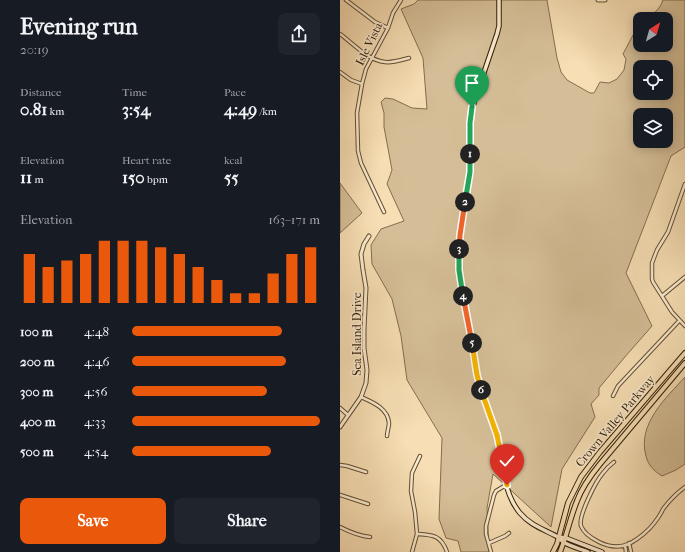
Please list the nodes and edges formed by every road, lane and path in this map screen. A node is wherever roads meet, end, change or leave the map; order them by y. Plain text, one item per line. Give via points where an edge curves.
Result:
1 (346, 0) edge
2 (396, 0) edge
3 (499, 0) edge
4 (598, 0) edge
5 (604, 0) edge
6 (400, 1) edge
7 (388, 28) junction
8 (340, 34) edge
9 (371, 58) junction
10 (409, 58) dead end
11 (340, 72) edge
12 (362, 84) junction
13 (685, 184) edge
14 (384, 212) dead end
15 (369, 236) dead end
16 (685, 277) edge
17 (662, 296) junction
18 (679, 321) junction
19 (685, 326) edge
20 (685, 353) edge
21 (685, 362) edge
22 (613, 396) dead end
23 (361, 397) junction
24 (340, 408) edge
25 (348, 415) junction
26 (340, 427) edge
27 (387, 436) dead end
28 (420, 456) dead end
29 (614, 462) dead end
30 (340, 465) edge
31 (366, 472) dead end
32 (507, 485) junction
33 (685, 487) edge
34 (340, 496) edge
35 (368, 504) dead end
36 (340, 527) edge
37 (509, 533) dead end
38 (417, 534) junction
39 (370, 537) dead end
40 (558, 537) junction
41 (565, 538) junction
42 (489, 543) junction
43 (564, 543) junction
44 (629, 544) junction
45 (625, 545) junction
46 (412, 552) edge
47 (447, 552) edge
48 (491, 552) edge
49 (553, 552) edge
50 (560, 552) edge
51 (588, 552) edge
52 (602, 552) edge
53 (626, 552) edge
54 (631, 552) edge

1 - 7 street
2 - 6 street
3 - 32 main road via 497,34 471,114 470,172 458,256 477,375 498,439
4 - 5 street
6 - 7 street, Isle Vista
7 - 9 street, Isle Vista
8 - 9 street
9 - 10 street via 394,62
9 - 12 street, Isle Vista
11 - 12 street
12 - 14 street, Isle Vista via 357,113 358,151
13 - 17 street via 668,232 652,263 652,279
15 - 23 street, Sea Island Drive via 361,254 366,288 364,348 367,370
16 - 17 street
17 - 18 street
18 - 19 street
18 - 22 street via 618,386
20 - 40 main road, Crown Valley Parkway via 581,477 568,503
21 - 41 main road, Crown Valley Parkway via 591,476 576,503
23 - 25 street, Sea Island Drive
23 - 27 street via 377,404 387,416
24 - 25 street
25 - 26 street, Sea Island Drive
28 - 38 street via 412,473 411,491
29 - 45 street via 594,488 587,502 581,526 586,534 607,546
30 - 31 street
32 - 40 main road via 517,509 527,520
32 - 42 street via 494,495 486,526
33 - 44 street via 670,501 653,525
34 - 35 street
36 - 39 street via 363,537
37 - 42 street
38 - 46 street
38 - 47 street via 431,535 439,539
40 - 41 main road
40 - 43 main road
40 - 49 main road, Crown Valley Parkway
41 - 43 main road, Crown Valley Parkway
41 - 52 main road
42 - 48 street
43 - 50 main road, Crown Valley Parkway
43 - 51 main road
44 - 45 street
44 - 54 street
45 - 53 street

